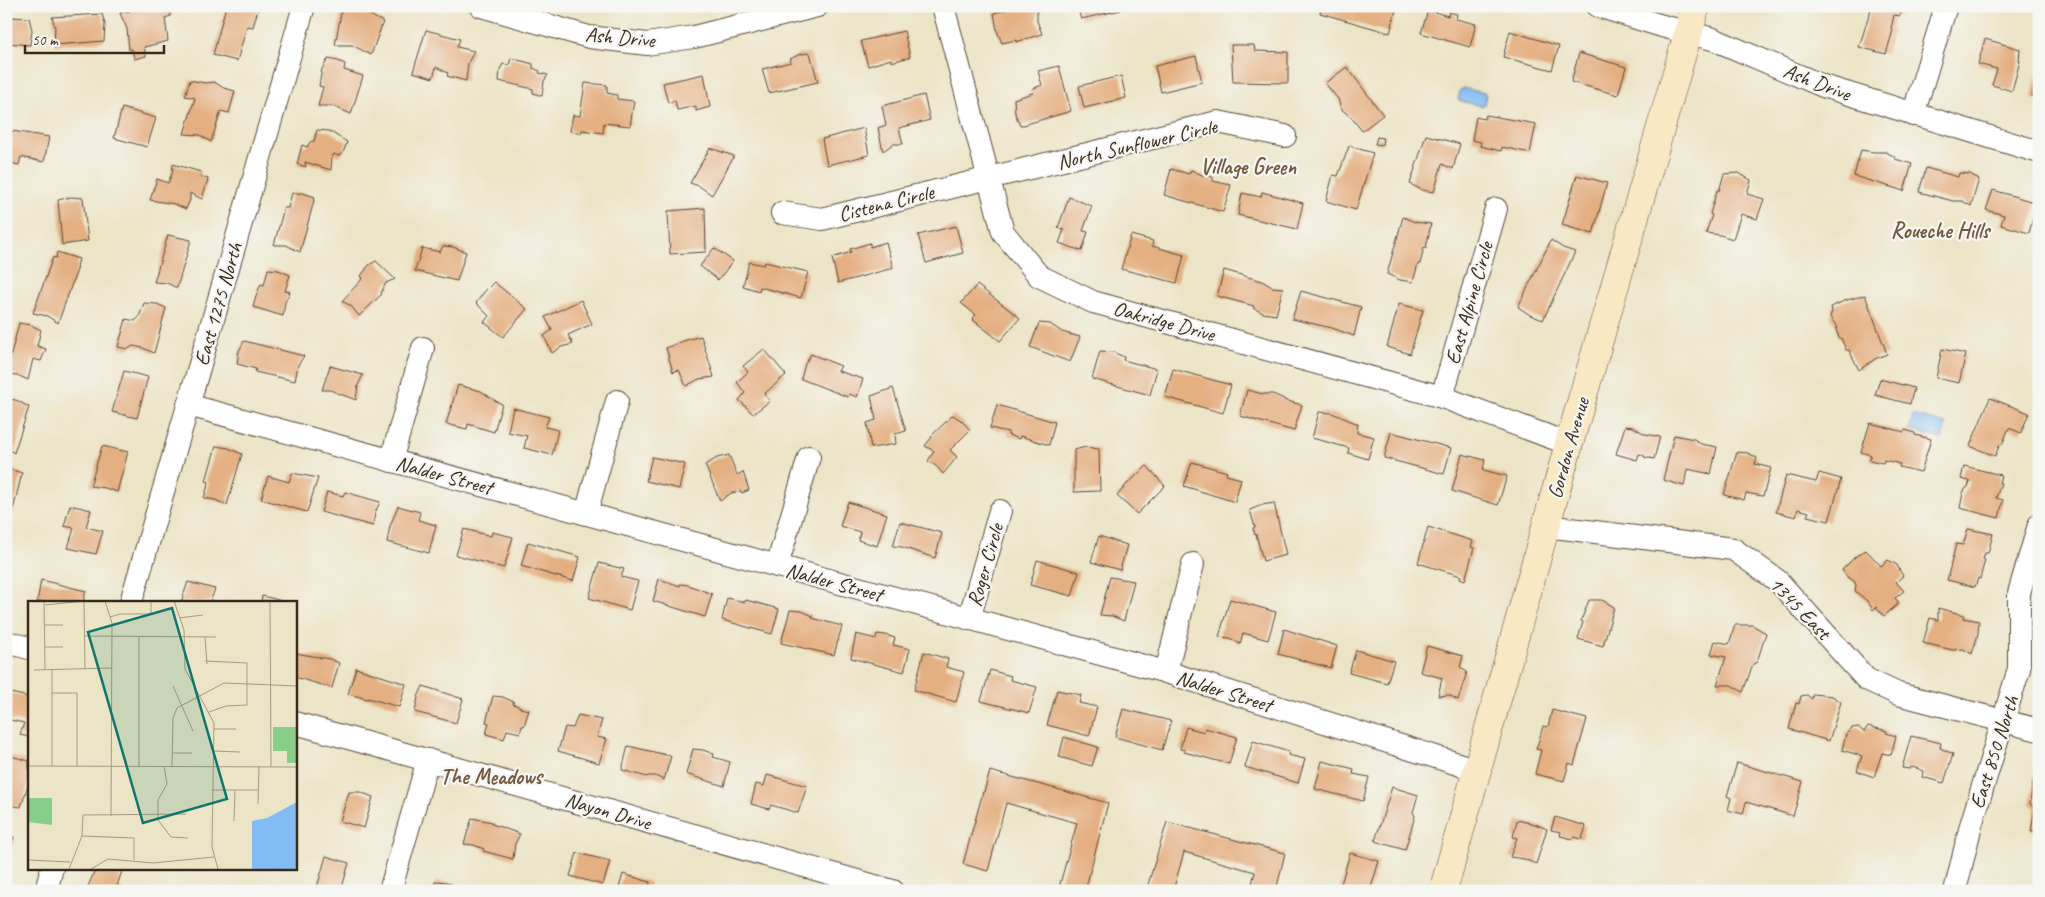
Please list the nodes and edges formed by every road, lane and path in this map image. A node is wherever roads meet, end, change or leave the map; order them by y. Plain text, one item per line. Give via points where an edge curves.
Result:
1 (304, 6) edge
2 (482, 6) edge
3 (818, 6) edge
4 (943, 6) edge
5 (1598, 6) edge
6 (1696, 6) edge
7 (1946, 6) edge
8 (1688, 33) junction
9 (1913, 115) junction
10 (1285, 136) dead end
11 (2039, 152) edge
12 (989, 178) junction
13 (1496, 209) dead end
14 (782, 212) dead end
15 (423, 348) dead end
16 (1442, 397) junction
17 (617, 401) dead end
18 (188, 405) junction
19 (1569, 444) junction
20 (809, 458) dead end
21 (391, 461) junction
22 (1000, 511) dead end
23 (586, 514) junction
24 (2039, 525) edge
25 (1546, 526) junction
26 (1193, 564) dead end
27 (777, 566) junction
28 (130, 601) edge
29 (969, 619) junction
30 (6, 642) edge
31 (28, 648) edge
32 (1166, 672) junction
33 (2005, 720) junction
34 (296, 723) edge
35 (2039, 730) edge
36 (428, 760) junction
37 (1477, 770) junction
38 (51, 870) edge
39 (46, 891) edge
40 (390, 891) edge
41 (893, 891) edge
42 (1443, 891) edge
43 (1955, 891) edge

1 - 18 street, East 1275 North
2 - 3 street, Ash Drive via 589,37 647,44 694,38
4 - 12 street, Oakridge Drive
5 - 8 street, Ash Drive
6 - 8 main road, Gordon Avenue
7 - 9 street
8 - 9 street, Ash Drive via 1713,39 1823,86
8 - 19 main road, Gordon Avenue
9 - 11 street, Ash Drive
10 - 12 street, North Sunflower Circle via 1218,122
12 - 14 street, Cistena Circle via 822,219
12 - 16 street, Oakridge Drive via 1003,232 1039,276 1093,302
13 - 16 street, East Alpine Circle
15 - 21 street
16 - 19 street, Oakridge Drive
17 - 23 street
18 - 21 street, Nalder Street
18 - 28 street, East 1275 North
19 - 25 main road, Gordon Avenue
20 - 27 street
21 - 23 street, Nalder Street
22 - 29 street, Roger Circle
23 - 27 street, Nalder Street
24 - 33 street, East 850 North via 2019,593 2020,669
25 - 33 street, 1345 East via 1733,549 1778,581 1866,679 1898,694
25 - 37 main road, Gordon Avenue
26 - 32 street
27 - 29 street, Nalder Street
29 - 32 street, Nalder Street
30 - 31 street
32 - 37 street, Nalder Street
33 - 35 street, 1345 East
33 - 43 street, East 850 North via 1970,825
34 - 36 street, Nayon Drive
36 - 40 street
36 - 41 street, Nayon Drive
37 - 42 main road, Gordon Avenue
38 - 39 street

